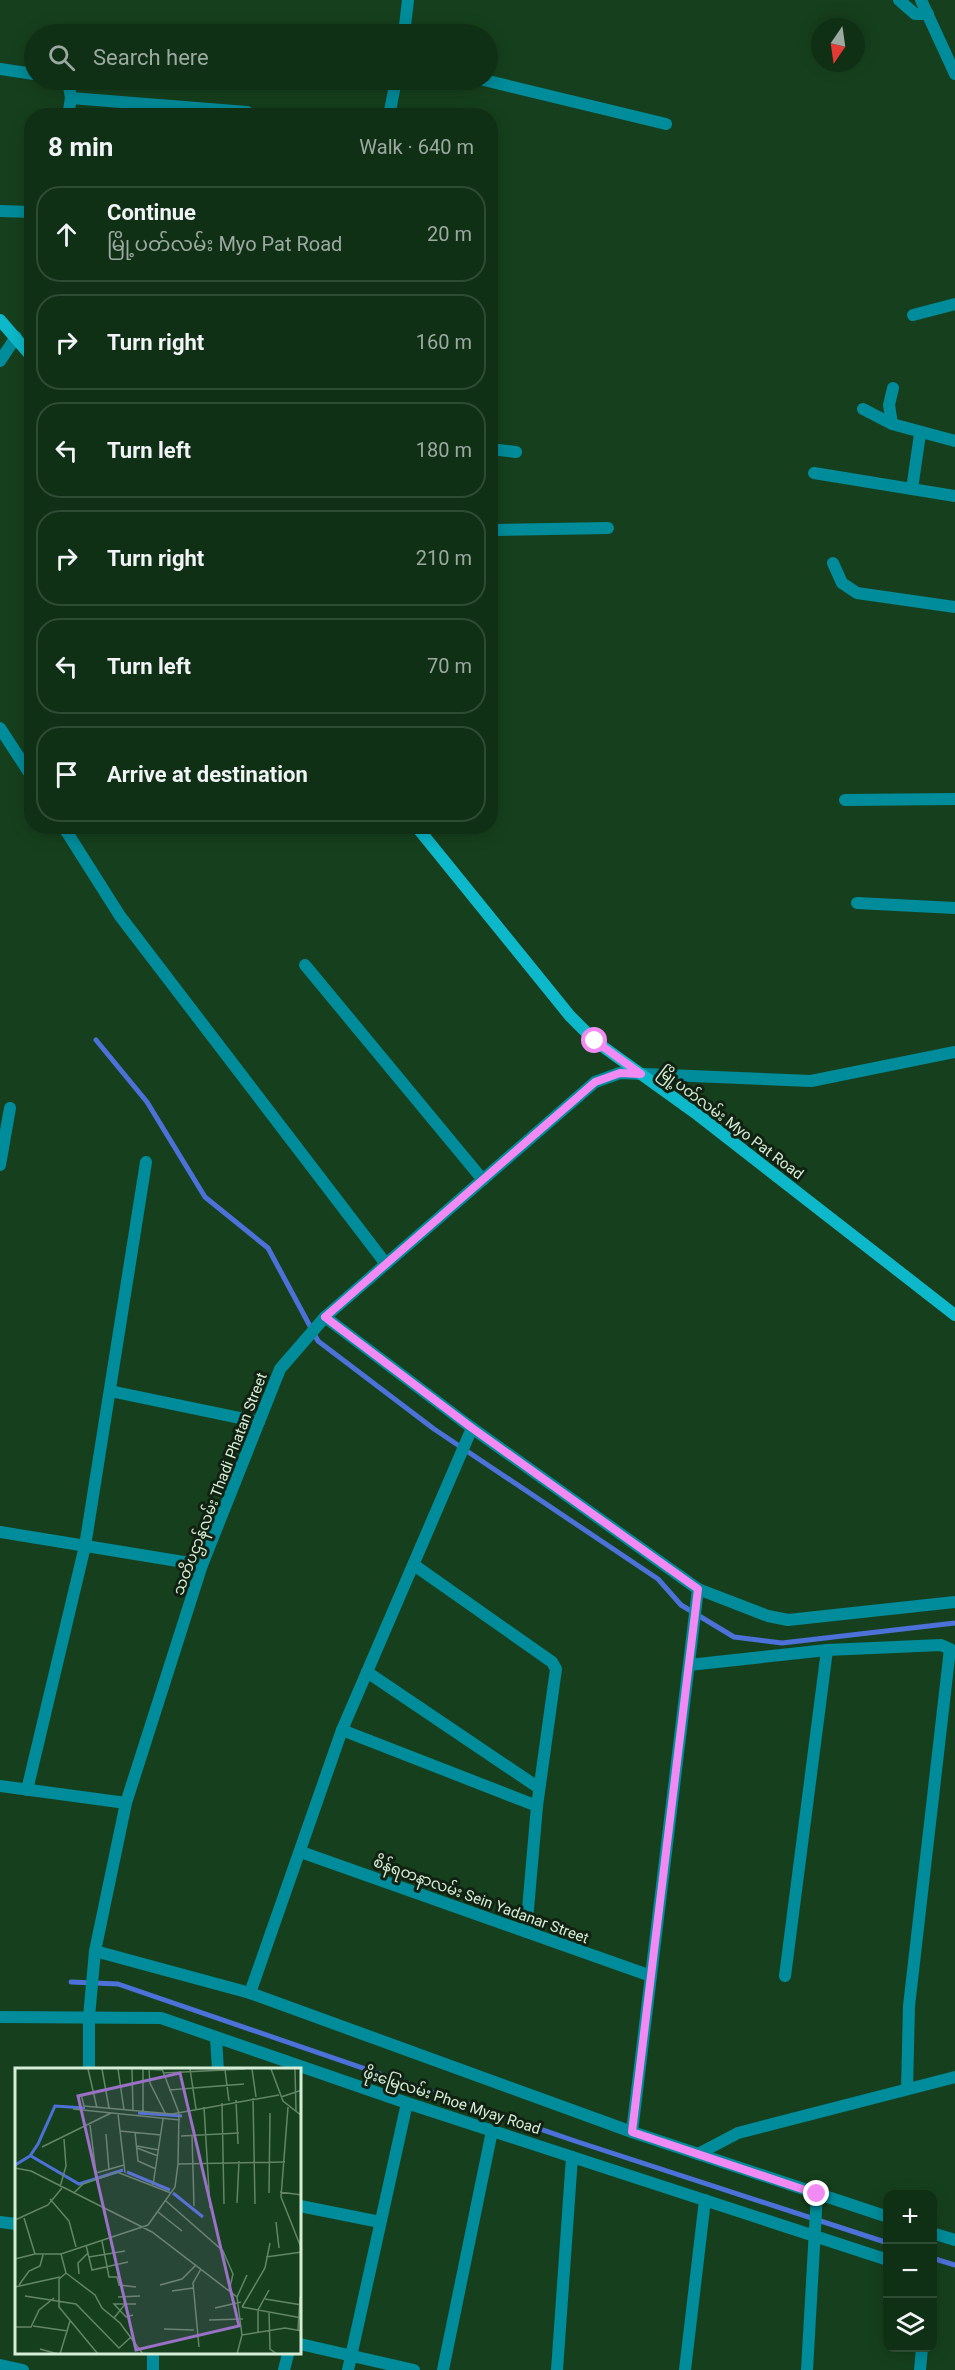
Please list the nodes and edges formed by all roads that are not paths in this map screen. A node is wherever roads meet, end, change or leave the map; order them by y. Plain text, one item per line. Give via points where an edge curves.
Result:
1 (408, 0) edge
2 (899, 0) edge
3 (921, 0) edge
4 (928, 14) junction
5 (405, 24) edge
6 (0, 69) edge
7 (24, 73) edge
8 (955, 75) edge
9 (498, 83) edge
10 (70, 90) edge
11 (394, 90) edge
12 (71, 98) junction
13 (69, 108) edge
14 (197, 108) edge
15 (391, 108) edge
16 (666, 124) dead end
17 (0, 211) edge
18 (24, 212) edge
19 (955, 304) edge
20 (913, 315) dead end
21 (0, 320) edge
22 (16, 338) junction
23 (24, 348) edge
24 (0, 361) edge
25 (893, 388) dead end
26 (862, 409) dead end
27 (892, 424) junction
28 (920, 434) junction
29 (955, 440) edge
30 (498, 450) edge
31 (516, 452) dead end
32 (814, 473) dead end
33 (912, 489) junction
34 (955, 496) edge
35 (608, 528) dead end
36 (498, 530) edge
37 (833, 563) dead end
38 (955, 607) edge
39 (0, 728) edge
40 (24, 765) edge
41 (955, 799) edge
42 (845, 800) dead end
43 (68, 834) edge
44 (422, 834) edge
45 (857, 903) dead end
46 (955, 908) edge
47 (305, 965) dead end
48 (955, 1052) edge
49 (641, 1074) junction
50 (10, 1108) dead end
51 (146, 1162) dead end
52 (0, 1165) edge
53 (483, 1180) junction
54 (386, 1264) junction
55 (955, 1314) edge
56 (325, 1317) junction
57 (110, 1391) junction
58 (259, 1422) junction
59 (472, 1428) junction
60 (0, 1532) edge
61 (85, 1546) junction
62 (414, 1564) junction
63 (202, 1565) junction
64 (698, 1589) junction
65 (955, 1602) edge
66 (826, 1650) junction
67 (689, 1665) junction
68 (367, 1672) junction
69 (342, 1730) junction
70 (0, 1786) edge
71 (539, 1788) junction
72 (27, 1790) junction
73 (126, 1803) junction
74 (537, 1806) junction
75 (301, 1852) junction
76 (526, 1932) junction
77 (95, 1951) junction
78 (651, 1976) junction
79 (785, 1976) dead end
80 (250, 1993) junction
81 (0, 2017) edge
82 (89, 2017) junction
83 (216, 2038) junction
84 (89, 2068) edge
85 (218, 2068) edge
86 (955, 2077) edge
87 (907, 2089) junction
88 (407, 2103) junction
89 (492, 2131) junction
90 (632, 2132) junction
91 (698, 2154) junction
92 (572, 2157) junction
93 (817, 2194) junction
94 (705, 2200) junction
95 (302, 2206) edge
96 (883, 2215) edge
97 (0, 2222) edge
98 (380, 2222) junction
99 (15, 2224) edge
100 (937, 2234) edge
101 (813, 2236) junction
102 (955, 2240) edge
103 (883, 2258) edge
104 (302, 2344) edge
105 (922, 2352) edge
106 (288, 2355) edge
107 (351, 2356) junction
108 (0, 2365) edge
109 (23, 2370) edge
110 (285, 2370) edge
111 (348, 2370) edge
112 (414, 2370) edge
113 (443, 2370) edge
114 (557, 2370) edge
115 (685, 2370) edge
116 (807, 2370) edge
117 (920, 2370) edge

1 - 5 street
2 - 4 street via 915,14
3 - 4 street
4 - 8 street
6 - 7 street
9 - 16 street
10 - 12 street
11 - 15 street
12 - 13 street
12 - 14 street
17 - 18 street
19 - 20 street
21 - 22 main road
22 - 23 main road
22 - 24 street
25 - 27 street via 889,405
26 - 27 street
27 - 28 street
28 - 29 street
28 - 33 street
30 - 31 street
32 - 33 street
33 - 34 street
35 - 36 street
37 - 38 street via 842,583 857,593
39 - 40 street
41 - 42 street
43 - 54 street via 120,916
44 - 49 main road, မြို့ပတ်လမ်း Myo Pat Road via 570,1016 595,1041
45 - 46 street
47 - 53 street
48 - 49 street, သတိပဌာန်လမ်း Thadi Phatan Street via 811,1082
49 - 53 street, သတိပဌာန်လမ်း Thadi Phatan Street via 620,1073 595,1082
49 - 55 main road, မြို့ပတ်လမ်း Myo Pat Road
50 - 52 street
51 - 57 street
53 - 54 street, သတိပဌာန်လမ်း Thadi Phatan Street
54 - 56 street, သတိပဌာန်လမ်း Thadi Phatan Street
56 - 58 street, သတိပဌာန်လမ်း Thadi Phatan Street via 280,1369
56 - 59 street
57 - 58 street
57 - 61 street
58 - 63 street, သတိပဌာန်လမ်း Thadi Phatan Street
59 - 62 street
59 - 64 street
60 - 61 street
61 - 63 street
61 - 72 street
62 - 68 street
62 - 71 street via 552,1662 556,1669
63 - 73 street, သတိပဌာန်လမ်း Thadi Phatan Street
64 - 65 street via 788,1620
64 - 67 street
66 - 67 street
66 - 79 street
66 - 87 street via 950,1648 909,2007
67 - 78 street
68 - 69 street
68 - 71 street
69 - 74 street
69 - 75 street
70 - 72 street
71 - 74 street
72 - 73 street
73 - 77 street, သတိပဌာန်လမ်း Thadi Phatan Street
74 - 76 street
75 - 76 street, စိန်ရတနာလမ်း Sein Yadanar Street
75 - 80 street
76 - 78 street, စိန်ရတနာလမ်း Sein Yadanar Street
77 - 80 street
77 - 82 street, သတိပဌာန်လမ်း Thadi Phatan Street
78 - 90 street
80 - 90 street
81 - 82 street, ဖိုးမြေလမ်း Phoe Myay Road
82 - 83 street, ဖိုးမြေလမ်း Phoe Myay Road via 161,2018
82 - 84 street, သတိပဌာန်လမ်း Thadi Phatan Street
83 - 85 street
83 - 88 street, ဖိုးမြေလမ်း Phoe Myay Road
86 - 87 street
87 - 91 street via 738,2133
88 - 89 street, ဖိုးမြေလမ်း Phoe Myay Road
88 - 98 street
89 - 92 street, ဖိုးမြေလမ်း Phoe Myay Road
89 - 113 street
90 - 91 street
91 - 93 street
92 - 94 street, ဖိုးမြေလမ်း Phoe Myay Road
92 - 114 street
93 - 96 street
93 - 101 street
94 - 101 street, ဖိုးမြေလမ်း Phoe Myay Road
94 - 115 street
95 - 98 street
97 - 99 street
98 - 107 street
100 - 102 street
101 - 103 street, ဖိုးမြေလမ်း Phoe Myay Road
101 - 116 street
104 - 107 street
105 - 117 street
106 - 110 street
107 - 111 street
107 - 112 street
108 - 109 street

